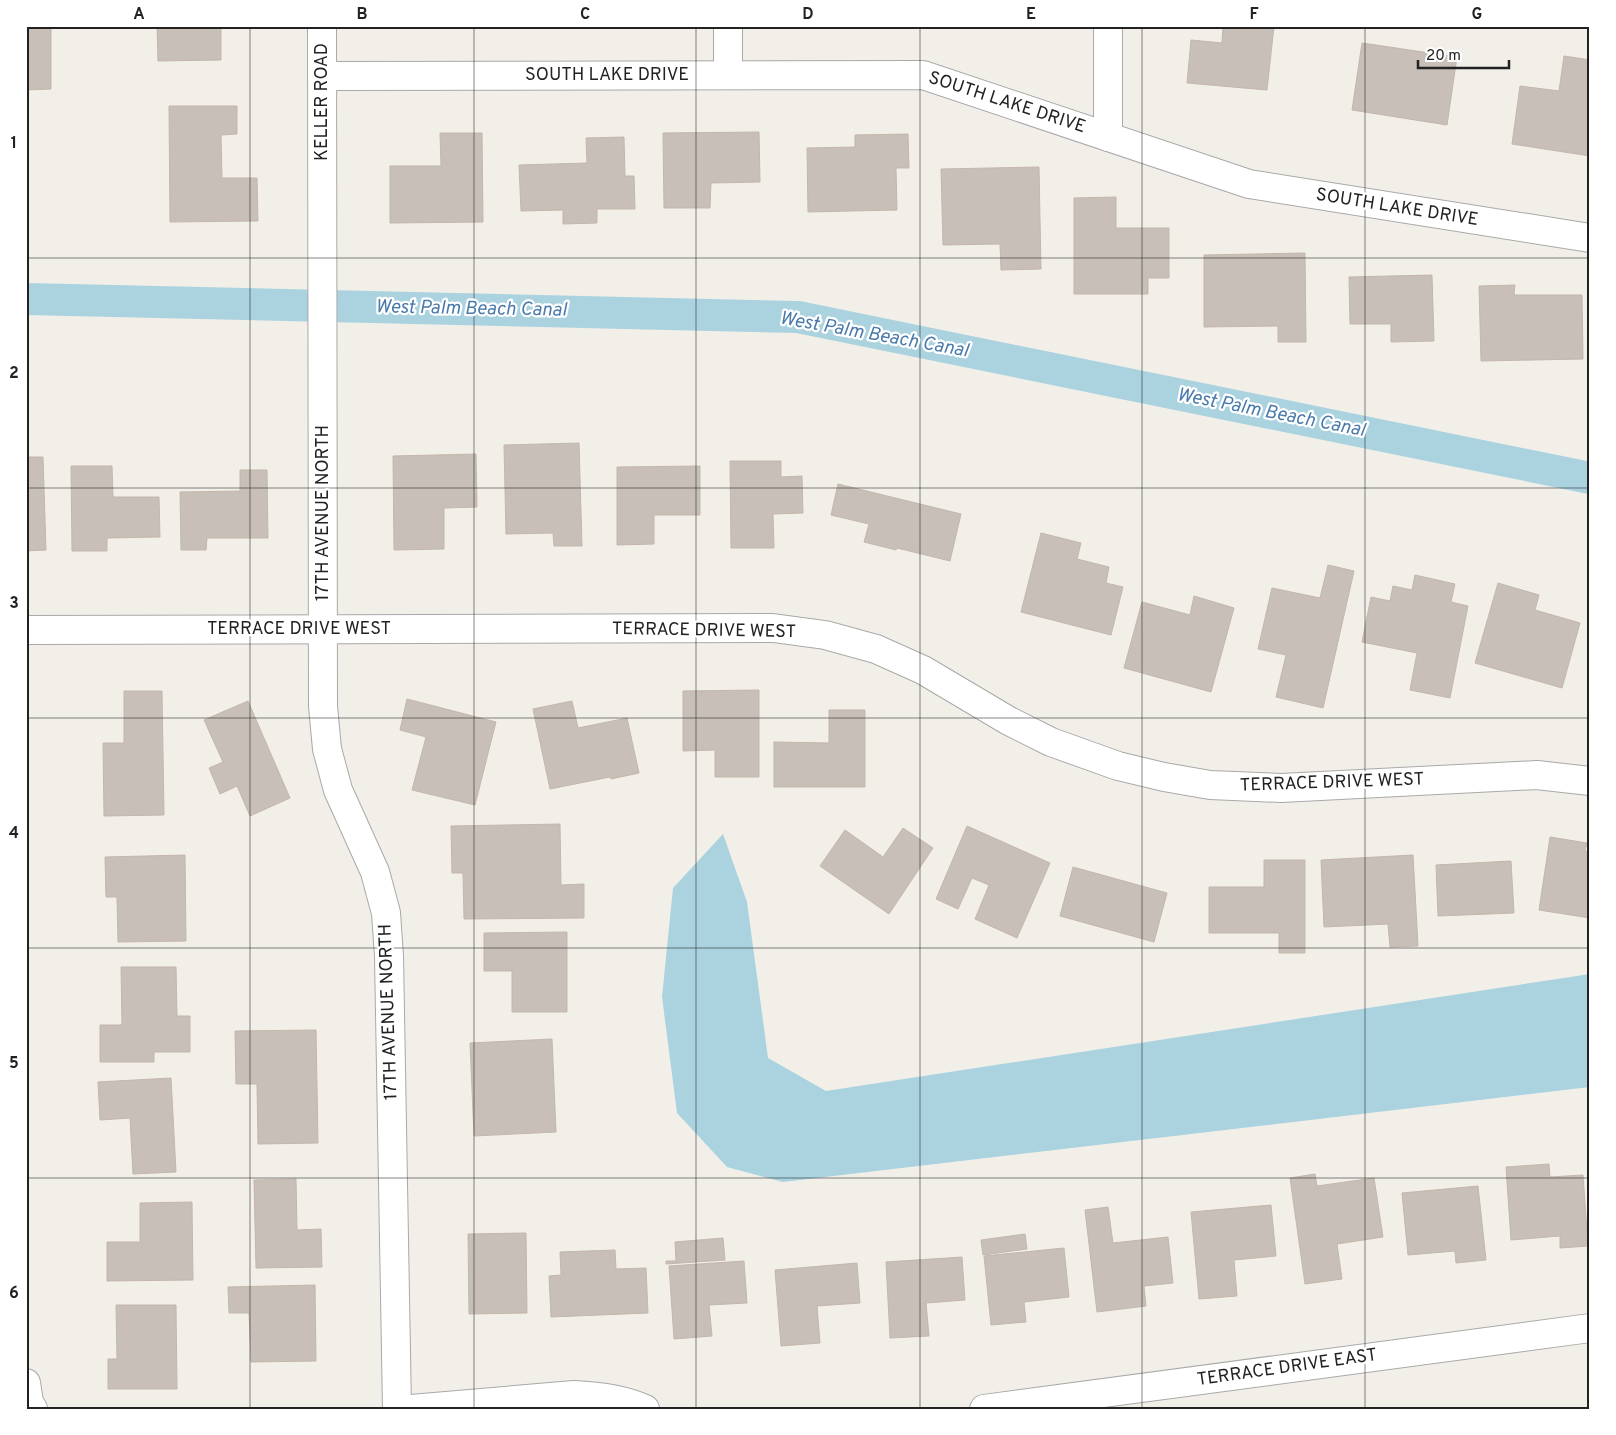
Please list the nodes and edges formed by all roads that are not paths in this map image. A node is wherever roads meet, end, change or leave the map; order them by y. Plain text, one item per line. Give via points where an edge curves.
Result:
1 (322, 26) edge
2 (728, 26) edge
3 (1108, 26) edge
4 (728, 75) junction
5 (322, 76) junction
6 (1108, 137) junction
7 (322, 177) joint
8 (1590, 238) edge
9 (323, 629) junction
10 (26, 630) edge
11 (1590, 780) edge
12 (1590, 1328) edge
13 (26, 1383) edge
14 (33, 1409) edge
15 (397, 1409) edge
16 (411, 1409) edge
17 (645, 1409) edge
18 (984, 1409) edge

1 - 5 street, KELLER ROAD
2 - 4 street
3 - 6 street
4 - 5 street, SOUTH LAKE DRIVE
4 - 6 street, SOUTH LAKE DRIVE via 923,74
5 - 7 street, KELLER ROAD
6 - 8 street, SOUTH LAKE DRIVE via 1249,184
7 - 9 street, 17TH AVENUE NORTH
9 - 10 street, TERRACE DRIVE WEST
9 - 11 street, TERRACE DRIVE WEST via 774,628 825,635 876,649 923,670 1051,742 1118,766 1164,777 1210,785 1281,788 1537,775
9 - 15 street, 17TH AVENUE NORTH via 323,706 327,749 338,790 375,872 386,913
12 - 18 street, TERRACE DRIVE EAST
13 - 14 street
16 - 17 street via 574,1395 620,1400

